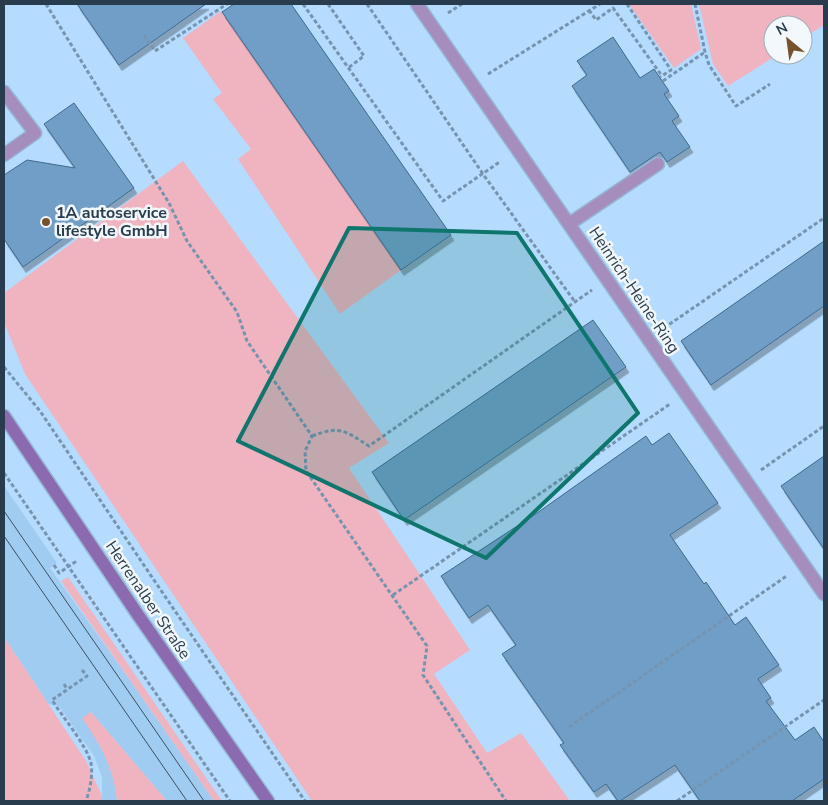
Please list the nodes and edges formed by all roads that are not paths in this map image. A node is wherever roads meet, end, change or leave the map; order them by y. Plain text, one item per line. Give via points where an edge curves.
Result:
1 (417, 4) edge
2 (4, 92) edge
3 (4, 155) edge
4 (658, 164) dead end
5 (569, 224) junction
6 (4, 416) edge
7 (824, 594) edge
8 (268, 801) edge

1 - 5 street, Heinrich-Heine-Ring
2 - 3 street via 35,133
4 - 5 street
5 - 7 street, Heinrich-Heine-Ring
6 - 8 main road, Herrenalber Straße

